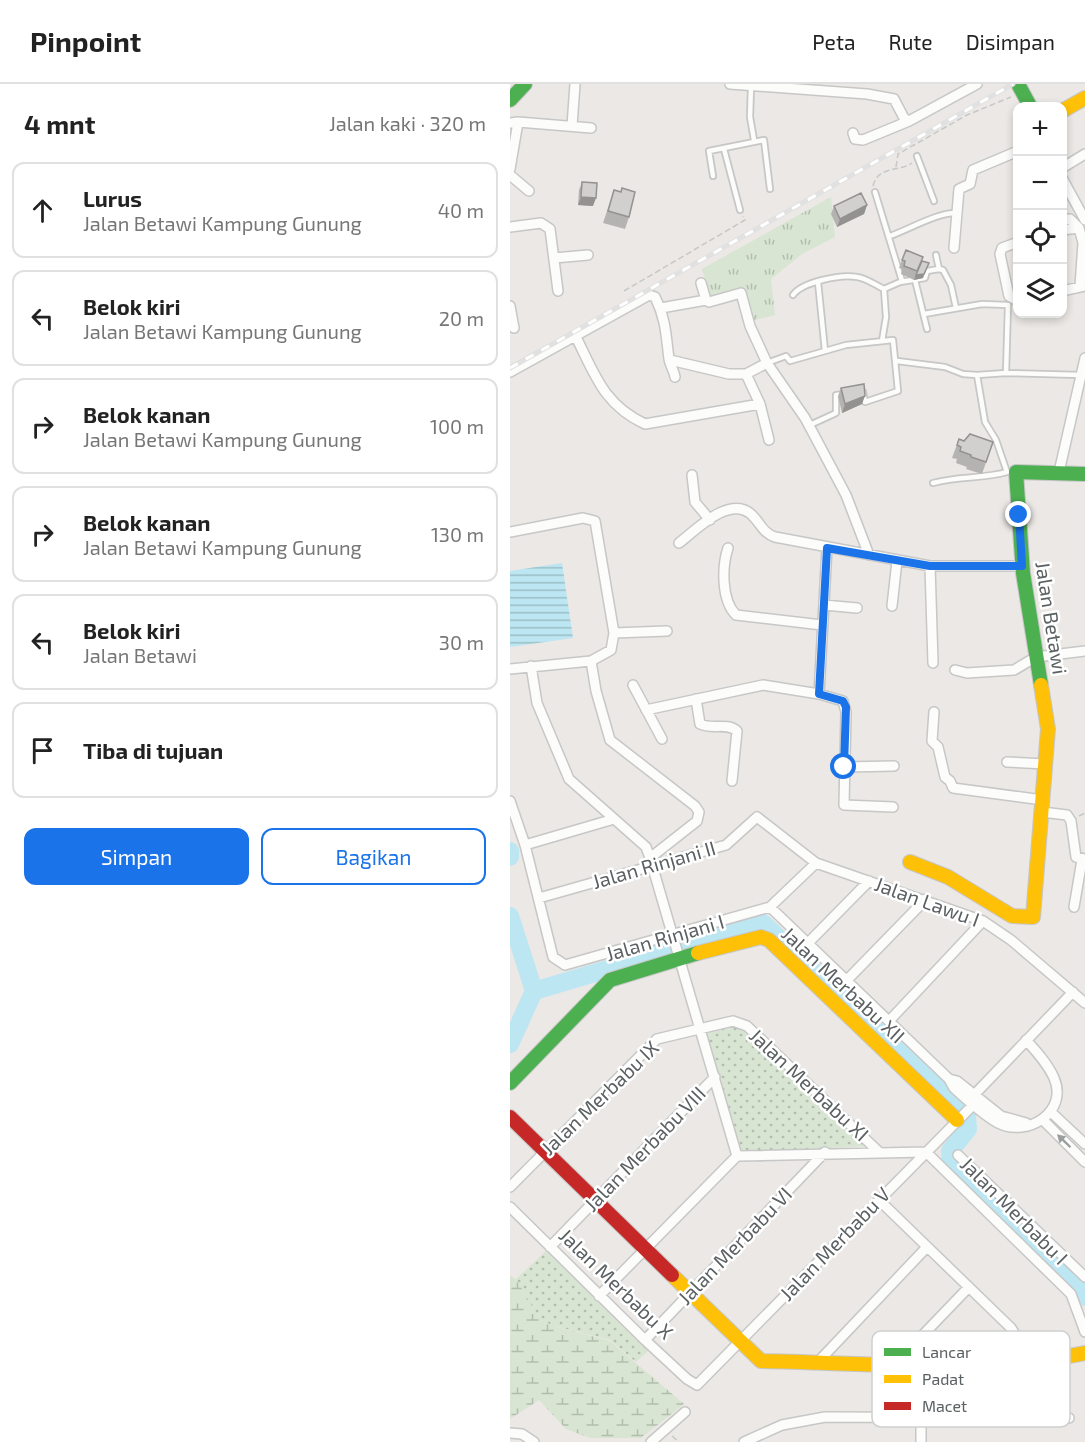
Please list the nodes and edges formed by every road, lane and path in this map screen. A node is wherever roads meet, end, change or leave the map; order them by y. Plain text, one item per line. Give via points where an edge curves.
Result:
1 (525, 84) edge
2 (574, 84) edge
3 (730, 84) edge
4 (974, 85) edge
5 (751, 87) junction
6 (837, 88) edge
7 (1021, 89) edge
8 (1085, 98) edge
9 (510, 100) edge
10 (1067, 108) edge
11 (909, 122) junction
12 (514, 123) edge
13 (572, 126) junction
14 (591, 128) dead end
15 (853, 133) dead end
16 (754, 140) junction
17 (724, 149) junction
18 (1013, 153) edge
19 (1085, 154) edge
20 (917, 156) joint
21 (1067, 165) edge
22 (896, 167) junction
23 (510, 169) edge
24 (510, 176) edge
25 (712, 176) dead end
26 (770, 189) dead end
27 (1067, 190) edge
28 (529, 191) dead end
29 (875, 192) joint
30 (933, 201) dead end
31 (740, 210) joint
32 (957, 213) junction
33 (1067, 219) edge
34 (1082, 224) edge
35 (510, 227) edge
36 (1067, 228) edge
37 (890, 236) junction
38 (1013, 244) edge
39 (954, 248) dead end
40 (588, 255) dead end
41 (936, 255) dead end
42 (554, 258) junction
43 (939, 269) junction
44 (915, 280) junction
45 (902, 281) junction
46 (818, 282) junction
47 (701, 283) dead end
48 (1083, 286) edge
49 (884, 289) junction
50 (1067, 290) edge
51 (558, 291) dead end
52 (624, 291) dead end
53 (793, 295) dead end
54 (1013, 298) edge
55 (705, 300) junction
56 (510, 308) edge
57 (661, 308) junction
58 (956, 308) junction
59 (924, 314) junction
60 (514, 328) dead end
61 (927, 328) dead end
62 (576, 337) junction
63 (882, 341) junction
64 (825, 351) junction
65 (1085, 358) edge
66 (670, 360) junction
67 (897, 361) junction
68 (767, 363) junction
69 (510, 372) edge
70 (1006, 373) junction
71 (746, 374) junction
72 (978, 375) junction
73 (1081, 375) junction
74 (675, 377) dead end
75 (760, 404) junction
76 (809, 426) junction
77 (769, 440) dead end
78 (1011, 472) junction
79 (1059, 472) junction
80 (1085, 474) edge
81 (692, 475) dead end
82 (933, 483) dead end
83 (710, 520) junction
84 (510, 532) edge
85 (678, 543) dead end
86 (728, 548) dead end
87 (827, 548) junction
88 (869, 555) junction
89 (897, 561) junction
90 (930, 566) junction
91 (1022, 566) junction
92 (824, 604) junction
93 (892, 606) dead end
94 (857, 608) dead end
95 (822, 625) junction
96 (667, 631) dead end
97 (614, 633) junction
98 (1085, 651) edge
99 (1036, 657) junction
100 (591, 661) junction
101 (933, 663) dead end
102 (531, 666) junction
103 (510, 669) edge
104 (954, 670) dead end
105 (633, 685) dead end
106 (819, 694) junction
107 (696, 699) junction
108 (646, 710) junction
109 (934, 712) dead end
110 (662, 739) dead end
111 (1007, 762) dead end
112 (1046, 764) junction
113 (894, 766) dead end
114 (844, 767) junction
115 (732, 781) dead end
116 (510, 801) edge
117 (1042, 806) junction
118 (893, 807) dead end
119 (614, 819) junction
120 (525, 845) junction
121 (1083, 860) edge
122 (652, 861) junction
123 (910, 862) dead end
124 (816, 863) junction
125 (869, 881) junction
126 (539, 898) junction
127 (926, 900) junction
128 (770, 907) junction
129 (1074, 907) dead end
130 (983, 921) junction
131 (675, 939) junction
132 (808, 943) junction
133 (680, 955) junction
134 (847, 980) junction
135 (1073, 992) junction
136 (1085, 1003) edge
137 (889, 1021) junction
138 (701, 1029) junction
139 (1026, 1040) junction
140 (714, 1077) junction
141 (510, 1083) edge
142 (972, 1102) junction
143 (1052, 1113) junction
144 (510, 1118) edge
145 (959, 1118) junction
146 (1038, 1122) junction
147 (1085, 1144) edge
148 (545, 1151) junction
149 (825, 1152) junction
150 (879, 1152) junction
151 (926, 1152) junction
152 (958, 1155) dead end
153 (737, 1156) junction
154 (1085, 1162) edge
155 (510, 1187) edge
156 (596, 1200) junction
157 (879, 1200) junction
158 (510, 1207) edge
159 (550, 1247) junction
160 (927, 1247) junction
161 (646, 1249) junction
162 (1085, 1277) edge
163 (969, 1287) junction
164 (690, 1294) junction
165 (599, 1296) junction
166 (927, 1331) edge
167 (1014, 1331) edge
168 (1085, 1332) edge
169 (645, 1340) junction
170 (740, 1341) junction
171 (817, 1363) junction
172 (872, 1364) edge
173 (697, 1385) joint
174 (685, 1412) dead end
175 (872, 1417) edge
176 (511, 1433) edge
177 (534, 1442) edge
178 (651, 1442) edge
179 (744, 1442) edge

1 - 9 main road
2 - 13 street
3 - 5 street
4 - 11 street
5 - 6 street
5 - 16 lane
6 - 11 street via 894,99
7 - 22 path via 898,154
8 - 10 main road
11 - 15 street via 862,140 855,139
12 - 13 street
12 - 23 street
13 - 14 street
16 - 17 lane
16 - 26 lane via 764,140
17 - 25 lane via 709,151
17 - 31 lane
18 - 32 street via 973,170 970,184 959,189
19 - 21 street
20 - 22 path via 911,165
20 - 30 lane
22 - 29 path via 876,177
24 - 28 street
27 - 34 street
29 - 37 lane
31 - 52 path via 746,220
32 - 37 lane via 935,216 920,226
32 - 39 street
33 - 34 street
34 - 36 street
34 - 48 street
35 - 42 street via 546,224
37 - 45 lane
38 - 54 street via 1002,248 1000,254 1009,296
40 - 42 street
41 - 43 lane
42 - 51 street
43 - 44 lane
43 - 58 lane via 951,285
44 - 45 lane
44 - 59 lane
45 - 49 lane
46 - 49 lane via 857,277
46 - 53 lane via 801,287
46 - 64 lane
47 - 55 street
48 - 50 street
49 - 63 lane via 886,317
55 - 57 street
55 - 68 street via 741,293 750,326
56 - 60 street
57 - 62 street via 655,297 649,295
57 - 66 street via 670,340
58 - 59 lane
58 - 70 lane via 982,304 1009,307
59 - 61 lane
62 - 69 street
62 - 75 street via 615,406 645,424
63 - 64 lane
63 - 67 lane via 893,340
64 - 68 lane via 790,361 786,356
65 - 73 street
66 - 71 street via 722,374
66 - 74 street
67 - 72 lane
67 - 76 lane via 898,391 865,402 863,391 836,395 836,413
68 - 71 street
68 - 76 street
70 - 72 lane
70 - 73 lane
71 - 75 street
72 - 78 lane via 985,422
73 - 79 street
75 - 77 street
76 - 88 street via 846,495
78 - 79 main road
78 - 82 lane via 990,477 958,476
78 - 91 main road, Jalan Betawi
79 - 80 main road
81 - 83 street via 695,502
83 - 85 street
83 - 87 street via 726,510 741,509 751,514 767,534
84 - 97 street via 583,518 595,521
86 - 95 street via 724,583 736,615
87 - 88 street
87 - 92 street
88 - 89 street
89 - 90 street
89 - 93 street
90 - 91 street
90 - 101 street
91 - 99 main road, Jalan Betawi
92 - 94 street
92 - 95 street
95 - 106 street
96 - 97 street
97 - 100 street via 611,650
98 - 99 street
99 - 104 street via 1014,670
99 - 112 main road, Jalan Betawi via 1048,729
100 - 102 street
100 - 122 street via 610,740 699,812 697,821
102 - 103 street
102 - 119 street via 537,703 566,774
105 - 108 street
106 - 107 street via 763,685
106 - 114 street via 843,701 846,707
107 - 108 street
107 - 115 street via 700,724 737,730
108 - 110 street
109 - 117 street via 932,741 938,747 945,777 952,788
111 - 112 street
112 - 117 main road, Jalan Betawi
113 - 114 street
114 - 118 street via 844,805
116 - 120 street
117 - 121 street via 1068,817 1075,854
117 - 123 main road, Jalan Betawi via 1033,917 1012,916 948,877
119 - 120 street
119 - 122 street via 646,847
120 - 126 street
121 - 129 street
122 - 124 street, Jalan Rinjani II via 726,845 757,818
122 - 126 street, Jalan Rinjani II
122 - 131 street
124 - 125 street, Jalan Lawu I
124 - 128 street
125 - 127 street, Jalan Lawu I
125 - 132 street
126 - 131 street, Jalan Rinjani I via 554,957 561,963 571,965
127 - 130 street, Jalan Lawu I
127 - 134 street
128 - 131 street, Jalan Rinjani I
128 - 132 street
130 - 135 street, Jalan Lawu I
130 - 137 street
131 - 133 street
132 - 134 street
133 - 138 street
133 - 141 main road via 610,980
133 - 145 main road, Jalan Merbabu XII via 766,938
134 - 137 street
135 - 136 street, Jalan Lawu I
135 - 139 street, Jalan Merbabu V
137 - 142 street via 949,1079 957,1081
138 - 140 street
138 - 148 street, Jalan Merbabu IX via 654,1041
138 - 150 street, Jalan Merbabu XI via 733,1021 747,1026
139 - 142 street, Jalan Merbabu V
139 - 143 street via 1055,1078
140 - 153 street
140 - 156 street, Jalan Merbabu VIII
142 - 145 street, Jalan Merbabu V
142 - 146 street via 1001,1116
143 - 146 street
143 - 147 street
144 - 148 main road
145 - 151 street, Jalan Merbabu V
154 -> 146 street
148 - 155 street, Jalan Merbabu IX
148 - 156 main road
149 - 150 street
149 - 153 street
149 - 164 street, Jalan Merbabu VI
150 - 151 street
151 - 157 street, Jalan Merbabu V
151 - 168 street, Jalan Merbabu I via 1071,1294
152 - 162 street
153 - 161 street
156 - 159 street, Jalan Merbabu VIII
156 - 161 main road
157 - 160 street
157 - 170 street, Jalan Merbabu V
158 - 159 street, Jalan Merbabu X
159 - 165 street, Jalan Merbabu X
160 - 163 street
160 - 171 street
161 - 164 main road
161 - 165 street
163 - 166 street
163 - 167 street
164 - 169 street, Jalan Merbabu VI
164 - 170 main road
165 - 169 street, Jalan Merbabu X
169 - 173 street, Jalan Merbabu X
170 - 171 main road via 761,1361
170 - 173 street, Jalan Merbabu V
171 - 172 main road
174 - 178 street
175 - 179 street via 804,1419
176 - 177 street via 522,1434

